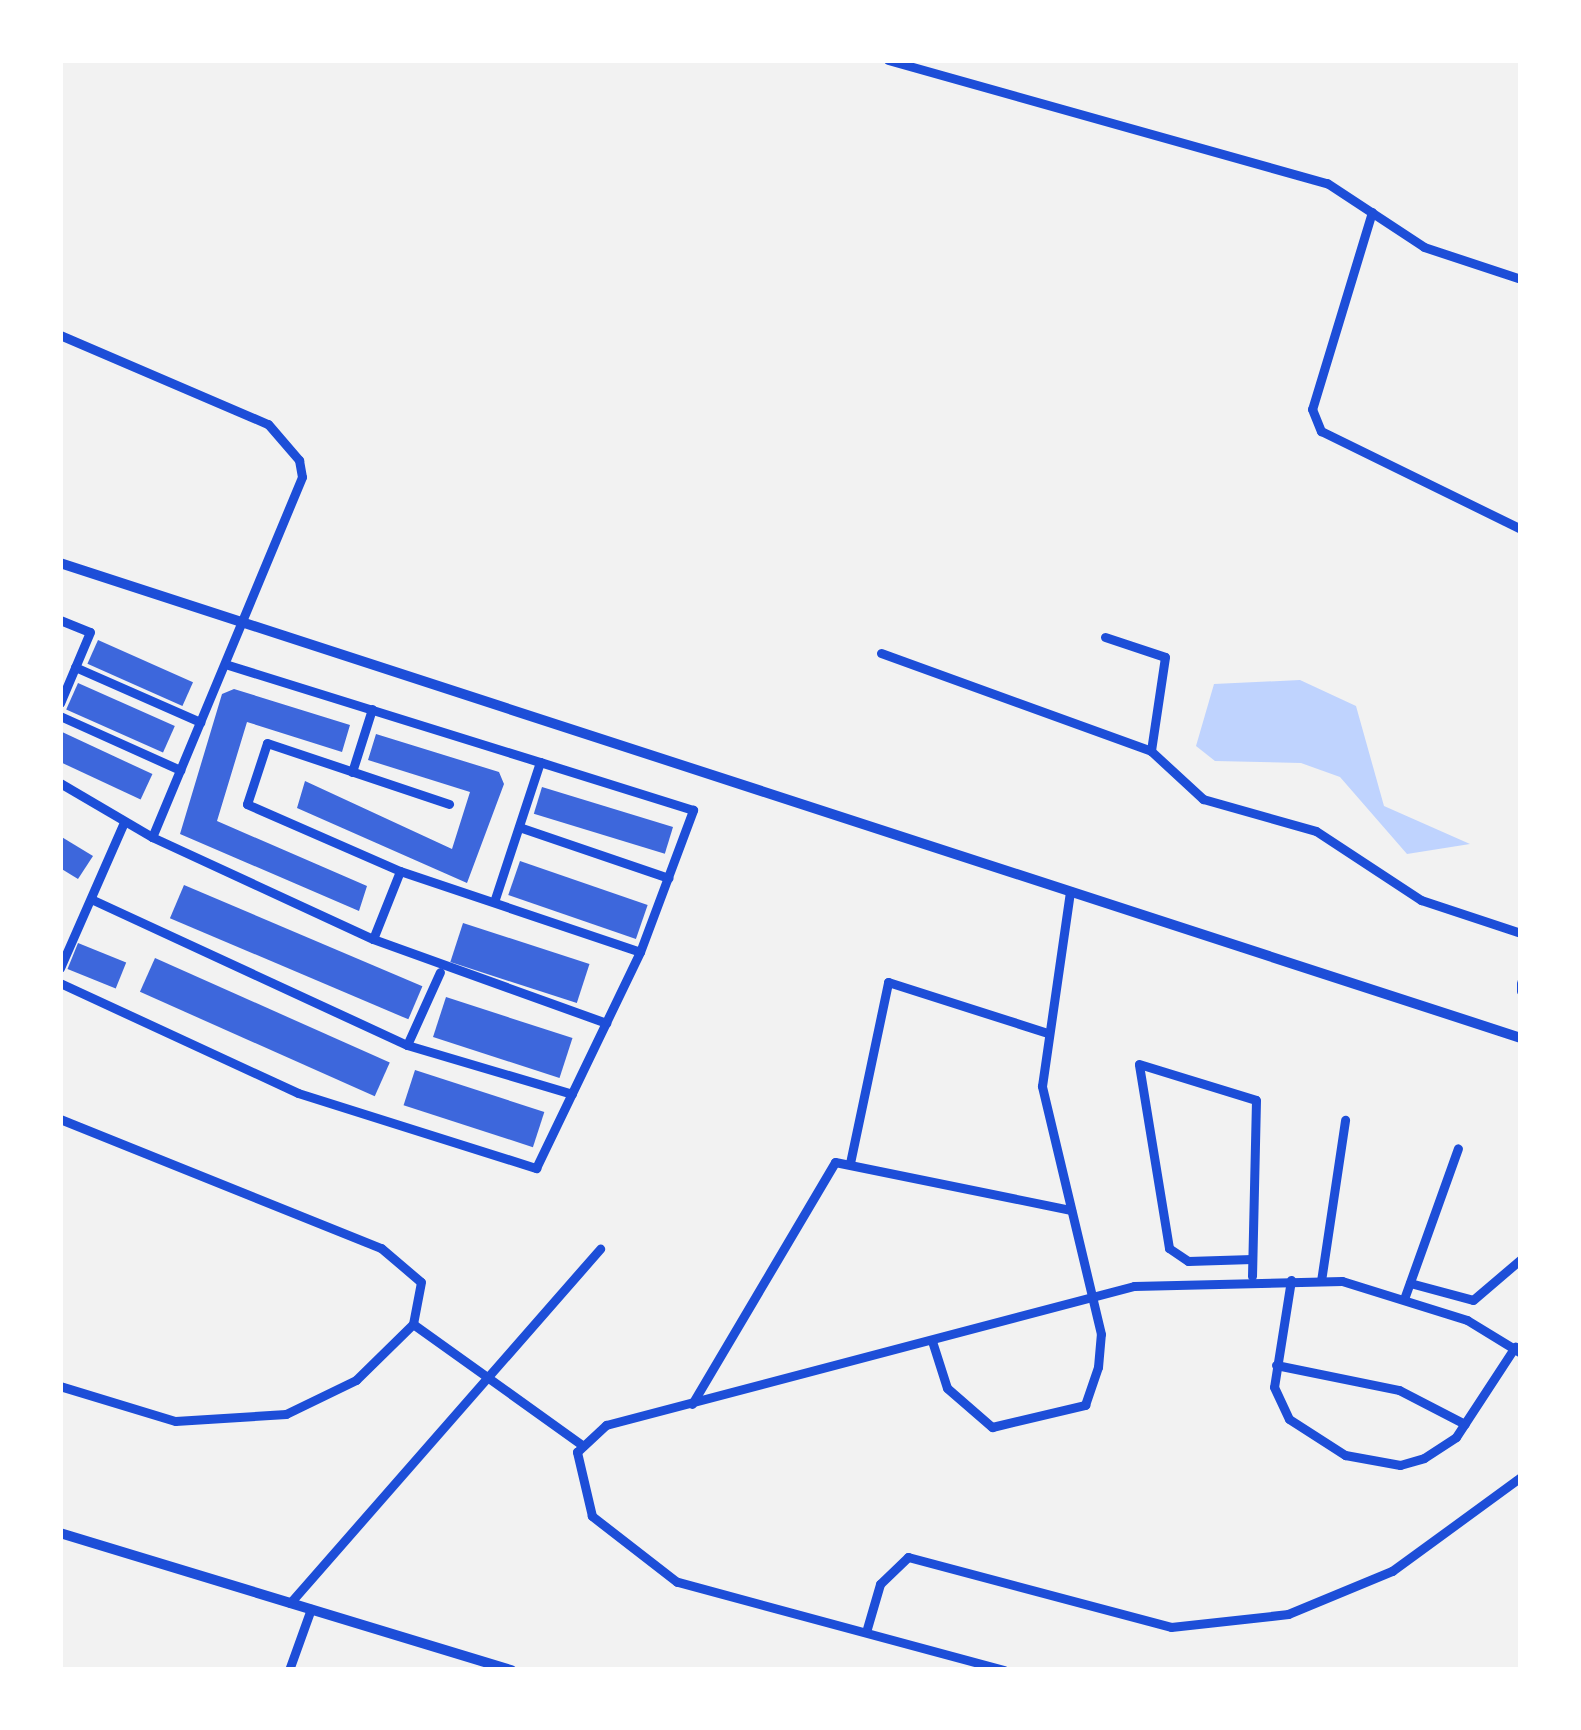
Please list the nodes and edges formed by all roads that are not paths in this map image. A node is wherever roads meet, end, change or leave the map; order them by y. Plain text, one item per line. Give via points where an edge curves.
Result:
1 (888, 60) edge
2 (1372, 212) junction
3 (1521, 279) edge
4 (60, 335) edge
5 (1521, 529) edge
6 (60, 563) edge
7 (241, 618) junction
8 (60, 620) edge
9 (1106, 637) dead end
10 (881, 653) dead end
11 (225, 664) junction
12 (75, 667) junction
13 (60, 703) edge
14 (372, 710) junction
15 (60, 716) edge
16 (200, 722) junction
17 (1151, 751) junction
18 (540, 761) junction
19 (180, 770) junction
20 (352, 772) junction
21 (60, 782) edge
22 (449, 804) dead end
23 (124, 822) junction
24 (519, 826) junction
25 (152, 836) junction
26 (400, 871) junction
27 (669, 878) junction
28 (1070, 891) junction
29 (91, 898) junction
30 (494, 902) junction
31 (1521, 933) edge
32 (373, 939) junction
33 (640, 952) junction
34 (60, 968) edge
35 (440, 972) junction
36 (60, 983) edge
37 (606, 1023) junction
38 (1045, 1032) junction
39 (1520, 1032) edge
40 (407, 1045) junction
41 (572, 1094) junction
42 (60, 1119) edge
43 (1345, 1120) dead end
44 (1458, 1148) dead end
45 (850, 1163) junction
46 (1071, 1210) junction
47 (600, 1250) dead end
48 (1252, 1259) junction
49 (1521, 1259) edge
50 (1252, 1276) junction
51 (1291, 1280) junction
52 (1321, 1281) junction
53 (1410, 1283) junction
54 (1093, 1296) junction
55 (1404, 1299) junction
56 (412, 1324) junction
57 (932, 1341) junction
58 (1518, 1350) edge
59 (1276, 1365) junction
60 (494, 1382) junction
61 (60, 1386) edge
62 (692, 1404) junction
63 (1465, 1424) junction
64 (582, 1444) junction
65 (1521, 1477) edge
66 (60, 1533) edge
67 (290, 1603) junction
68 (311, 1609) junction
69 (866, 1632) junction
70 (289, 1670) edge
71 (512, 1670) edge
72 (1004, 1670) edge

1 - 2 street via 1327,183
2 - 3 street via 1424,247
2 - 5 street via 1312,409 1321,431
4 - 7 street via 288,441 302,477
6 - 7 street
7 - 11 street
7 - 28 street
8 - 12 street via 90,632
9 - 17 street via 1165,657
10 - 17 street
11 - 14 street
11 - 16 street
12 - 13 street
12 - 16 street
14 - 18 street
14 - 20 street
15 - 19 street
16 - 19 street
17 - 31 street via 1203,799 1316,831 1421,900
18 - 24 street
18 - 27 street via 693,810
19 - 25 street
20 - 22 street
20 - 26 street via 267,743 248,804
21 - 23 street
23 - 25 street
23 - 29 street
24 - 27 street
24 - 30 street
25 - 32 street
26 - 30 street
26 - 32 street
27 - 33 street
28 - 38 street
28 - 39 street
29 - 34 street
29 - 40 street
30 - 33 street
32 - 35 street
33 - 37 street
35 - 37 street
35 - 40 street
36 - 41 street via 298,1093 536,1168
37 - 41 street
38 - 45 street via 888,982
38 - 46 street via 1042,1086
40 - 41 street
42 - 56 street via 381,1247 421,1282
43 - 52 street
44 - 53 street
45 - 46 street
45 - 62 street via 835,1162 812,1192
46 - 54 street
47 - 60 street
48 - 48 street via 1256,1100 1139,1064 1169,1248 1188,1261
48 - 50 street
49 - 53 street via 1473,1300
50 - 51 street
50 - 54 street
51 - 52 street
51 - 59 street
52 - 55 street
53 - 55 street
54 - 57 street
54 - 57 street via 1098,1367 1084,1405 1052,1419 992,1427 965,1411
55 - 58 street
56 - 60 street
56 - 61 street via 356,1380 286,1414 175,1421
57 - 62 street
58 - 63 street
59 - 63 street via 1378,1383
59 - 63 street via 1289,1419 1345,1455 1400,1466
60 - 64 street
60 - 67 street
62 - 64 street via 606,1424
64 - 69 street via 575,1482 592,1516 677,1582
65 - 69 street via 1392,1571 1288,1614 1171,1627 908,1557 880,1584
66 - 67 street
67 - 68 street
68 - 70 street
68 - 71 street
69 - 72 street

